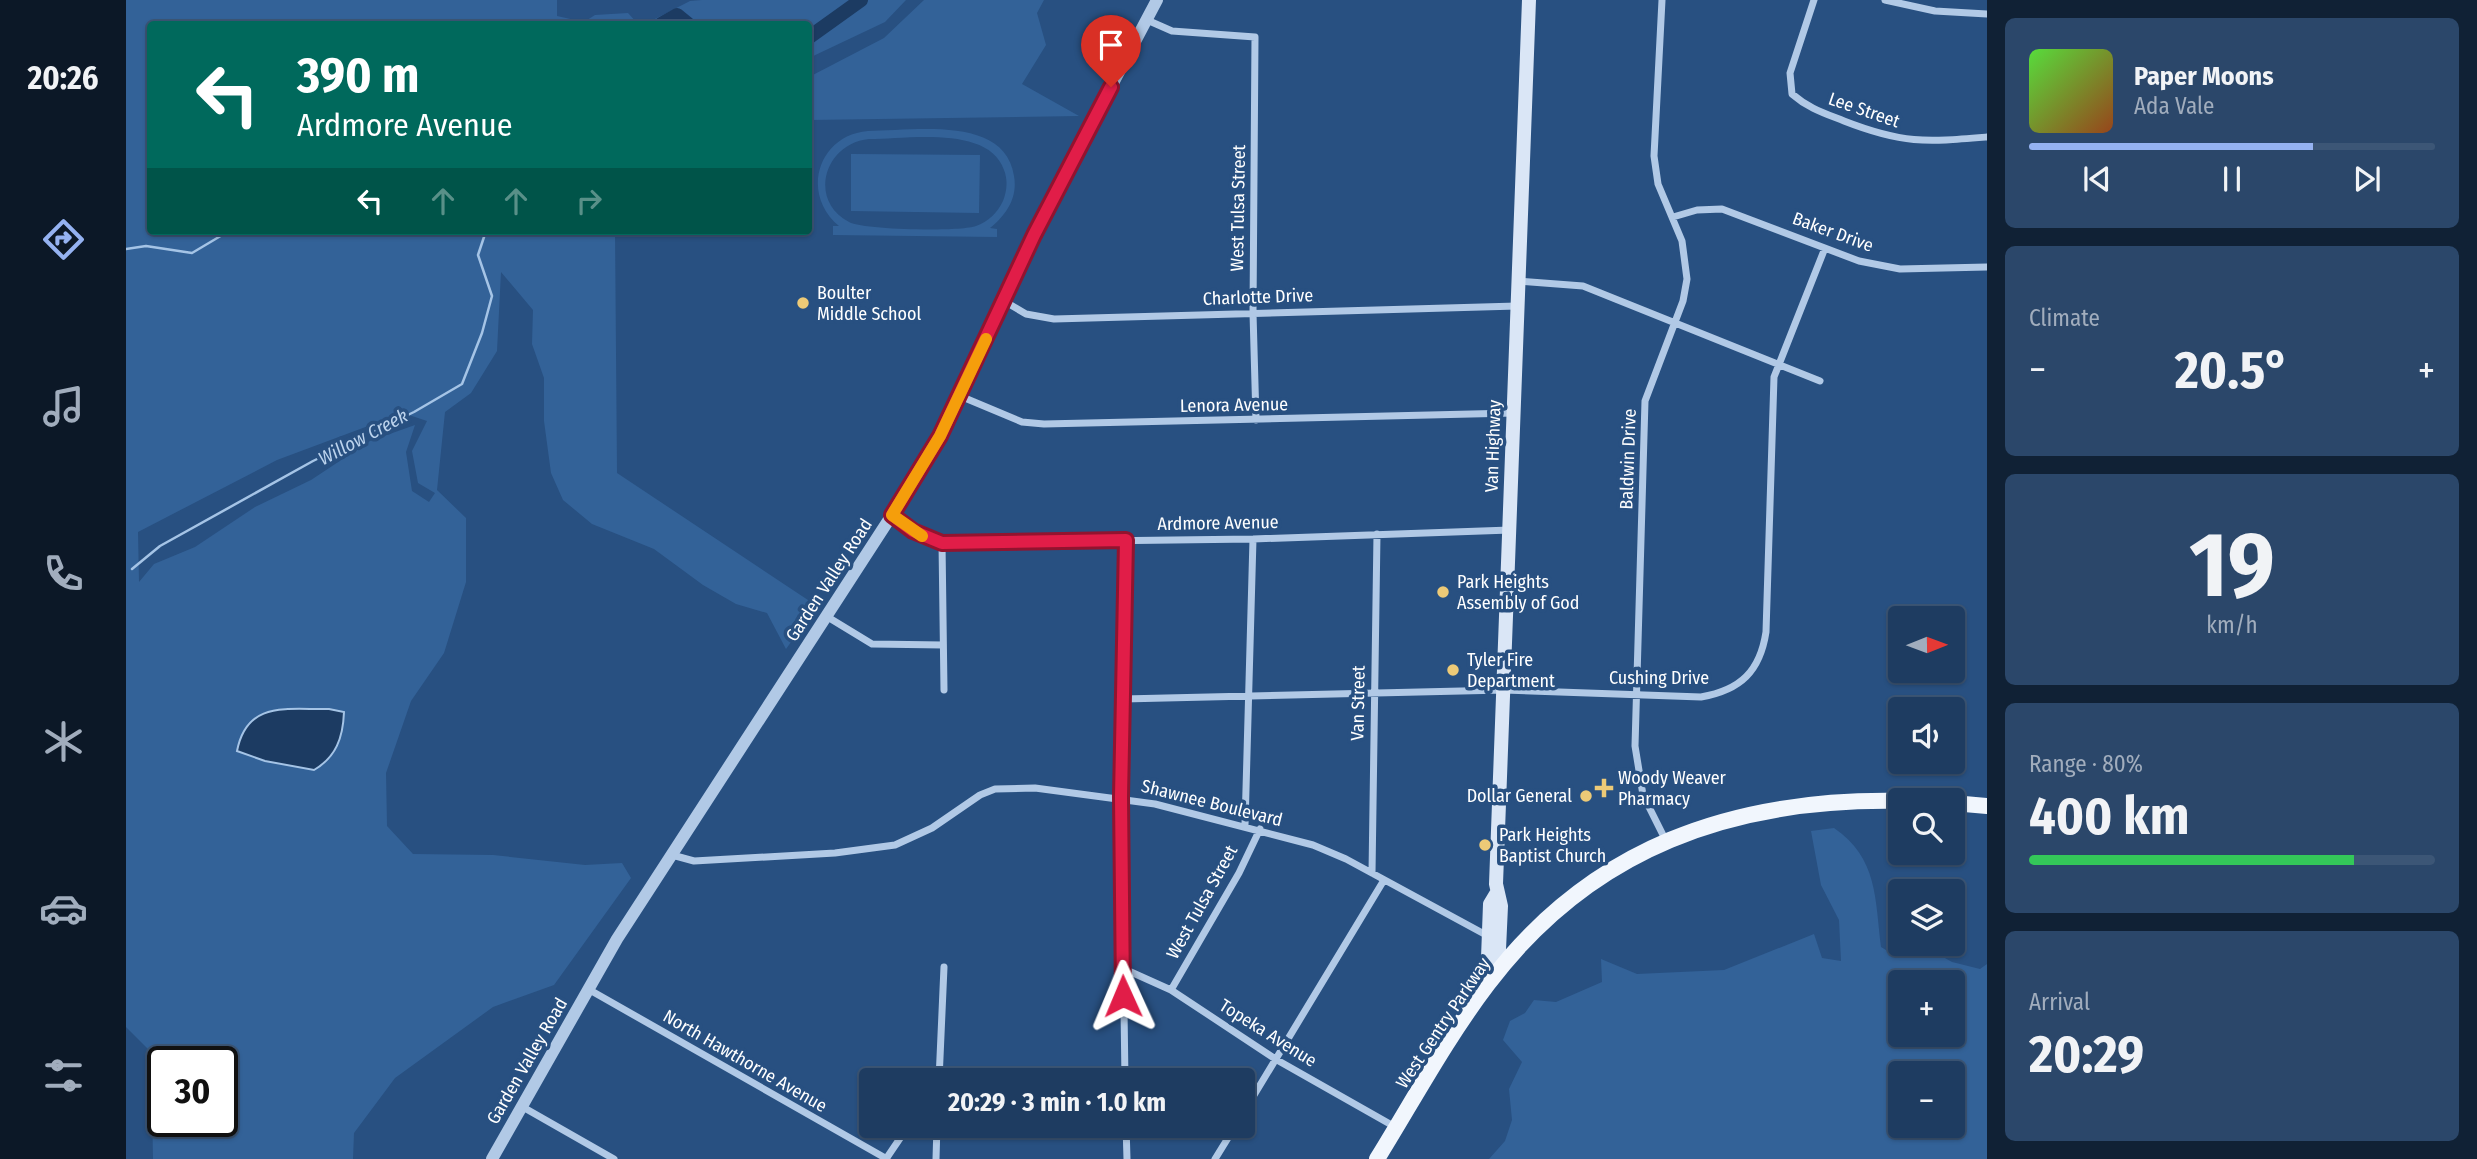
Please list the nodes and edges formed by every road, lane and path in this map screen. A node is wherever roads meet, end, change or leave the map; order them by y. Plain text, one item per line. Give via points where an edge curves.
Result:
1 (1157, 0) edge
2 (1529, 0) edge
3 (1662, 0) edge
4 (1814, 0) edge
5 (1885, 0) edge
6 (1898, 2) edge
7 (1987, 13) edge
8 (1147, 20) junction
9 (1987, 137) edge
10 (1672, 218) junction
11 (1825, 248) junction
12 (1987, 267) edge
13 (1518, 281) junction
14 (1003, 300) junction
15 (1517, 306) junction
16 (1252, 313) junction
17 (1674, 322) junction
18 (1776, 365) junction
19 (1820, 382) dead end
20 (960, 396) junction
21 (1514, 413) junction
22 (1256, 420) junction
23 (892, 515) junction
24 (1510, 530) junction
25 (1377, 534) junction
26 (1253, 539) junction
27 (1126, 540) junction
28 (942, 543) junction
29 (826, 616) junction
30 (943, 645) junction
31 (944, 690) dead end
32 (1504, 690) junction
33 (1374, 694) junction
34 (1635, 695) junction
35 (1249, 698) junction
36 (1123, 699) junction
37 (1121, 797) junction
38 (1888, 801) edge
39 (1965, 804) edge
40 (1987, 806) edge
41 (1245, 825) junction
42 (1260, 829) junction
43 (1666, 841) junction
44 (671, 855) junction
45 (1372, 873) junction
46 (1384, 880) junction
47 (1496, 894) junction
48 (1489, 937) junction
49 (944, 967) dead end
50 (1122, 968) junction
51 (1498, 971) junction
52 (1487, 985) junction
53 (588, 989) junction
54 (1171, 990) junction
55 (1277, 1060) junction
56 (940, 1068) edge
57 (1125, 1068) edge
58 (1255, 1095) edge
59 (521, 1107) junction
60 (1397, 1128) junction
61 (901, 1138) edge
62 (937, 1138) edge
63 (1126, 1138) edge
64 (1228, 1138) edge
65 (492, 1159) edge
66 (614, 1159) edge
67 (887, 1159) edge
68 (936, 1159) edge
69 (1127, 1159) edge
70 (1214, 1159) edge
71 (1377, 1159) edge

1 - 8 street, Garden Valley Road
2 - 13 main road, Van Highway
3 - 10 street, Baldwin Drive via 1654,156 1658,184
4 - 9 street, Lee Street via 1790,74 1793,94 1807,107 1887,137 1930,142
5 - 6 street
6 - 7 street via 1936,11
8 - 14 street, Garden Valley Road
8 - 16 street, West Tulsa Street via 1172,31 1255,37
10 - 11 street, Baker Drive via 1721,209
10 - 17 street, Baldwin Drive via 1682,241 1687,279
11 - 12 street, Baker Drive via 1900,269
11 - 18 street, Cushing Drive
13 - 15 main road, Van Highway
13 - 17 street via 1583,286
14 - 16 street, Charlotte Drive via 1026,314 1054,319
14 - 20 street, Garden Valley Road
15 - 16 street, Charlotte Drive
15 - 21 main road, Van Highway
16 - 22 street, West Tulsa Street
17 - 18 street
17 - 34 street, Baldwin Drive via 1645,401
18 - 19 street
18 - 34 street, Cushing Drive via 1766,632 1758,666 1715,695
20 - 22 street, Lenora Avenue via 1022,422 1044,424
20 - 23 street, Garden Valley Road
21 - 22 street, Lenora Avenue
21 - 24 main road, Van Highway
23 - 28 street, Ardmore Avenue via 913,531
23 - 29 street, Garden Valley Road
24 - 25 street, Ardmore Avenue
24 - 32 main road, Van Highway
25 - 26 street, Ardmore Avenue
25 - 33 street, Van Street
26 - 27 street, Ardmore Avenue
26 - 35 street, West Tulsa Street
27 - 28 street, Ardmore Avenue
27 - 36 street
28 - 30 street
29 - 30 street via 872,644
29 - 44 street, Garden Valley Road
30 - 31 street
32 - 33 street, Cushing Drive
32 - 34 street, Cushing Drive
32 - 47 main road, Van Highway
33 - 35 street, Cushing Drive
33 - 45 street, Van Street
34 - 43 street, Baldwin Drive via 1635,764 1643,795
35 - 36 street, Cushing Drive
35 - 41 street, West Tulsa Street
36 - 37 street
37 - 41 street, Shawnee Boulevard
37 - 44 street, Shawnee Boulevard via 1005,788 964,803 915,837 884,847 695,861
37 - 50 street
38 - 43 main road, West Gentry Parkway via 1801,804 1725,820
39 - 40 main road
41 - 42 street, Shawnee Boulevard
42 - 45 street, Shawnee Boulevard via 1313,845
42 - 54 street, West Tulsa Street
43 - 51 main road, West Gentry Parkway via 1577,895 1536,929
44 - 53 street, Garden Valley Road
45 - 46 street, Shawnee Boulevard
46 - 48 street, Shawnee Boulevard
46 - 55 street
47 - 48 main road, Van Highway via 1490,904
47 - 51 main road, Van Highway via 1501,906
48 - 52 main road, Van Highway
49 - 56 street
50 - 54 street, Topeka Avenue
50 - 57 street
51 - 52 main road, West Gentry Parkway
52 - 60 main road, West Gentry Parkway
53 - 59 street, Garden Valley Road
53 - 67 street, North Hawthorne Avenue
54 - 55 street, Topeka Avenue
55 - 58 street
55 - 60 street, Topeka Avenue
59 - 65 street, Garden Valley Road
59 - 66 street
60 - 71 main road, West Gentry Parkway
61 - 67 street
62 - 68 street
63 - 69 street
64 - 70 street

